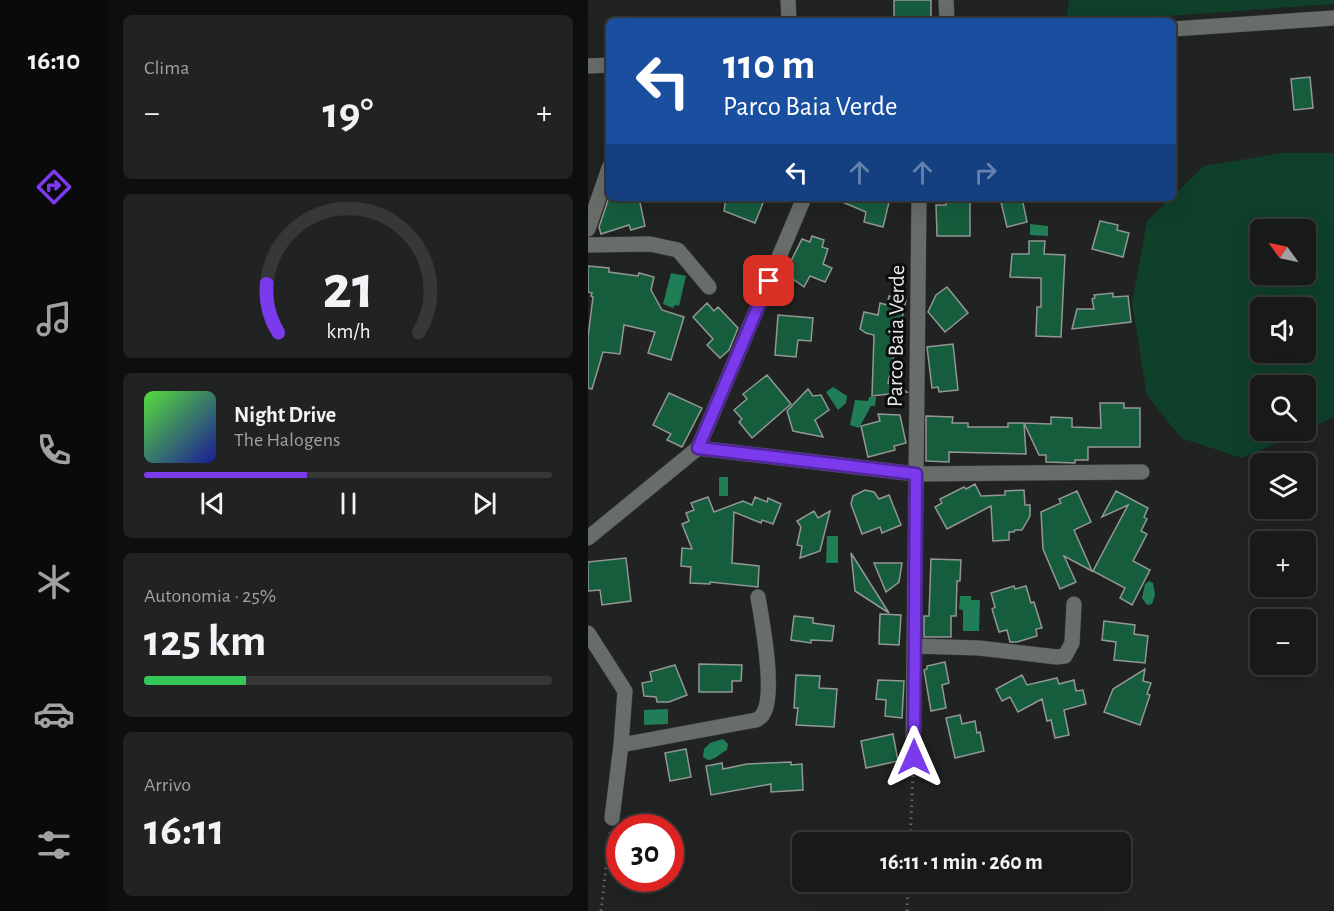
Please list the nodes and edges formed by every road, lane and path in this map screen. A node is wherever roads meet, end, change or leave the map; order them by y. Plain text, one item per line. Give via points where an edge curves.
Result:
1 (788, 0) edge
2 (946, 0) edge
3 (789, 18) edge
4 (947, 18) edge
5 (1334, 18) edge
6 (1176, 29) edge
7 (606, 65) edge
8 (588, 66) edge
9 (606, 177) edge
10 (803, 201) edge
11 (919, 201) edge
12 (588, 230) edge
13 (588, 245) edge
14 (709, 287) dead end
15 (698, 448) junction
16 (1142, 472) dead end
17 (916, 474) junction
18 (588, 538) edge
19 (758, 597) dead end
20 (1074, 604) dead end
21 (588, 633) edge
22 (914, 646) junction
23 (621, 745) junction
24 (914, 757) joint
25 (612, 814) edge
26 (911, 832) edge
27 (606, 869) edge
28 (908, 892) edge
29 (601, 911) edge
30 (907, 911) edge

1 - 3 street
2 - 4 street
5 - 6 street
7 - 8 street
9 - 12 street
10 - 15 street
11 - 17 street, Parco Baia Verde
13 - 14 street via 650,244 678,250
15 - 17 street
15 - 18 street
16 - 17 street
17 - 22 street, Parco Baia Verde
19 - 23 street via 767,646 767,703 763,714 756,720
20 - 22 street via 1072,643 1065,656
21 - 23 street via 625,688
22 - 24 street, Parco Baia Verde
23 - 25 street
24 - 26 path
27 - 29 path
28 - 30 path

